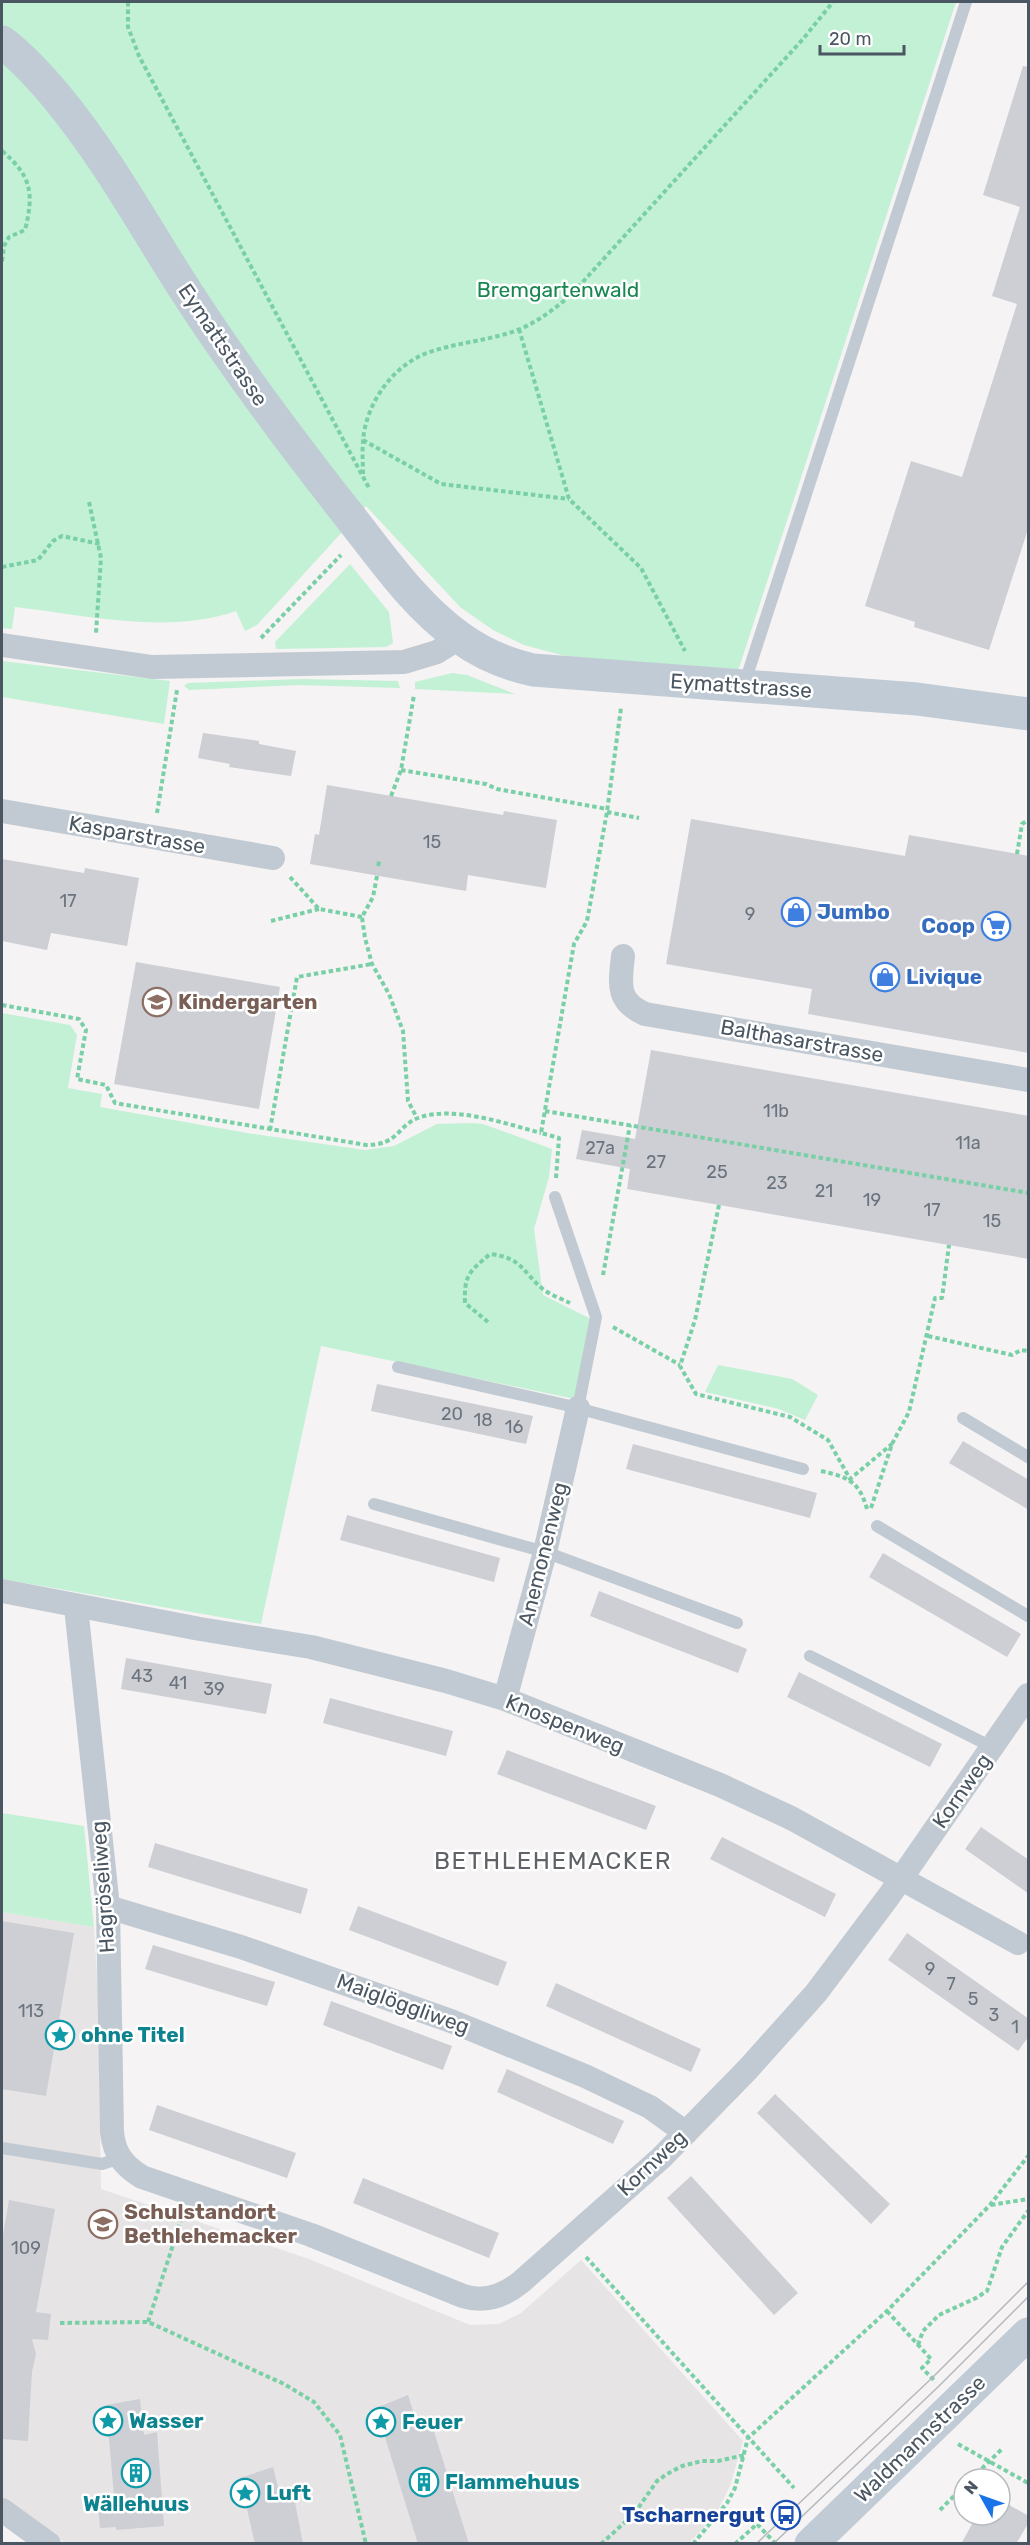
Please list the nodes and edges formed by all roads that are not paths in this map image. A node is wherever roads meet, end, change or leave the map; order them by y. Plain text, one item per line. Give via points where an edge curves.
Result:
1 (966, 2) edge
2 (2, 42) edge
3 (459, 638) junction
4 (2, 645) edge
5 (743, 687) junction
6 (1027, 710) edge
7 (2, 812) edge
8 (273, 858) road end
9 (623, 956) dead end
10 (1029, 1080) edge
11 (555, 1197) road end
12 (398, 1367) dead end
13 (578, 1408) junction
14 (963, 1418) dead end
15 (1029, 1457) edge
16 (803, 1469) road end
17 (374, 1504) dead end
18 (877, 1526) dead end
19 (545, 1552) junction
20 (2, 1592) edge
21 (76, 1607) junction
22 (1029, 1616) edge
23 (736, 1623) dead end
24 (810, 1656) dead end
25 (1029, 1695) edge
26 (505, 1700) junction
27 (992, 1748) junction
28 (902, 1878) junction
29 (108, 1907) junction
30 (1018, 1943) dead end
31 (686, 2133) junction
32 (2, 2148) edge
33 (122, 2162) junction
34 (1029, 2334) edge
35 (2, 2510) edge
36 (50, 2544) edge
37 (811, 2544) edge

1 - 5 lane
2 - 3 street, Eymattstrasse via 44,82 97,148 270,415 379,556
3 - 4 street via 430,655 405,662 235,666 152,667
3 - 5 street, Eymattstrasse via 497,660 533,670
5 - 6 street, Eymattstrasse
7 - 8 street, Kasparstrasse
9 - 10 street, Balthasarstrasse via 622,994 627,1003 645,1014
11 - 13 lane via 596,1317
12 - 13 lane
13 - 16 lane
13 - 19 street, Anemonenweg
14 - 15 lane
17 - 19 lane
18 - 22 lane
19 - 23 lane
19 - 26 street, Anemonenweg
20 - 21 street, Knospenweg
21 - 26 street, Knospenweg via 311,1647
21 - 29 street, Hagröseliweg
24 - 27 lane
25 - 27 street, Kornweg
26 - 28 street, Knospenweg via 720,1785
27 - 28 street, Kornweg
28 - 30 street, Knospenweg
28 - 31 street, Kornweg via 816,1993
29 - 31 street, Maiglöggliweg via 241,1947 451,2021 585,2076 650,2107
29 - 33 street, Hagröseliweg via 112,2141
31 - 33 street, Kornweg via 512,2289 480,2300 311,2235 142,2177
32 - 33 lane via 102,2164
34 - 37 street, Waldmannstrasse
35 - 36 street

